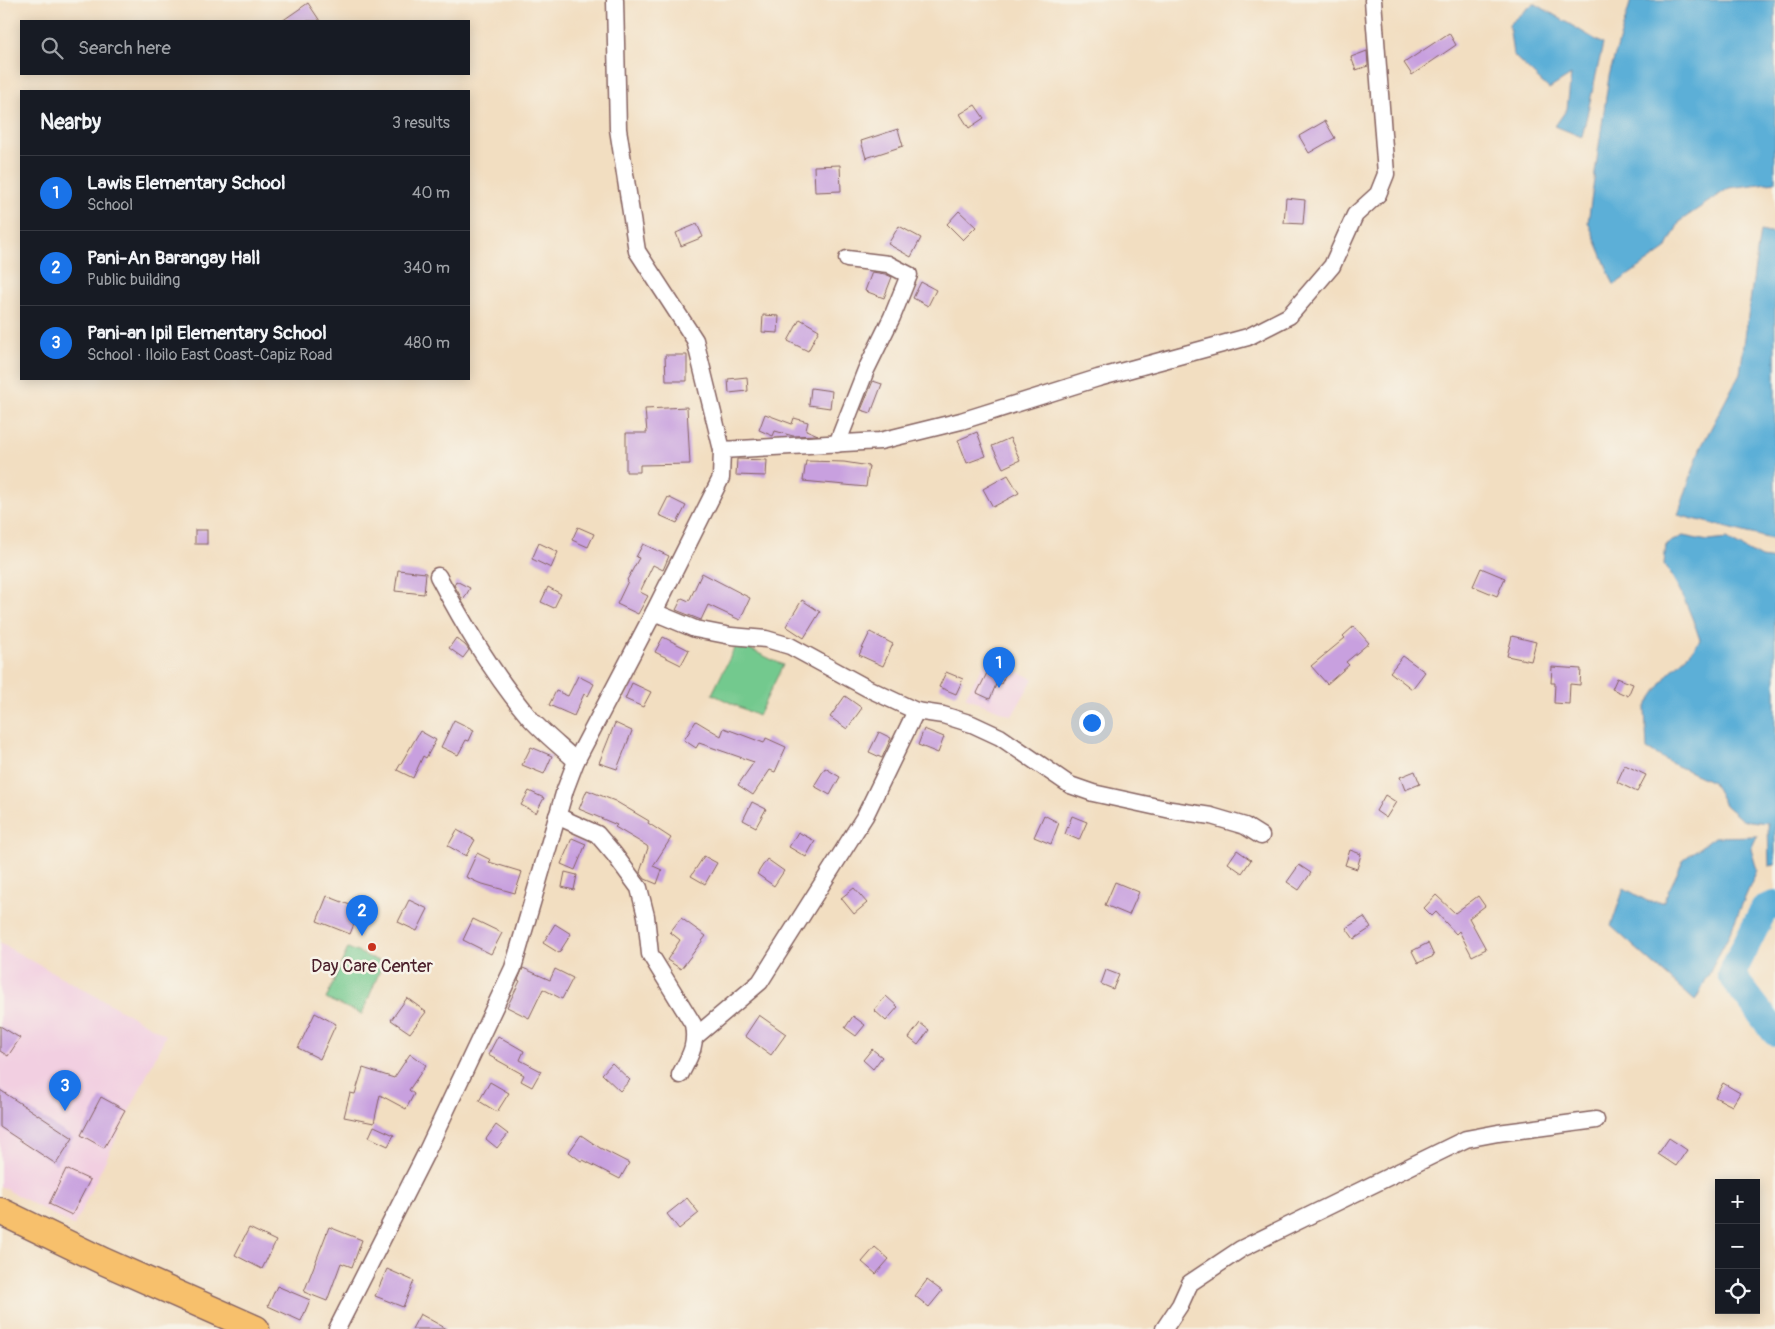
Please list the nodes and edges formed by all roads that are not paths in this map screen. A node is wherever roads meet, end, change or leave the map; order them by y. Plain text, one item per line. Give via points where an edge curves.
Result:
1 (615, 0) edge
2 (1373, 0) edge
3 (847, 259) dead end
4 (837, 444) junction
5 (722, 450) junction
6 (438, 576) dead end
7 (654, 612) junction
8 (916, 711) junction
9 (576, 761) junction
10 (557, 816) junction
11 (1260, 836) dead end
12 (695, 1037) junction
13 (680, 1075) dead end
14 (1596, 1120) dead end
15 (0, 1211) edge
16 (256, 1329) edge
17 (337, 1329) edge
18 (1164, 1329) edge

1 - 5 street via 618,129 637,251 695,340
2 - 4 street via 1386,174 1378,194 1355,215 1332,266 1289,316 1248,337 961,420 880,441
3 - 4 street via 888,264 909,275
4 - 5 street
5 - 7 street via 721,478
6 - 9 street via 471,636 528,717
7 - 8 street via 695,629 766,639 790,646
7 - 9 street
8 - 11 street via 943,715 1000,737 1070,785 1093,793 1211,816 1245,826
8 - 12 street via 865,816 760,982
9 - 10 street
10 - 12 street via 597,834 639,888 650,954 693,1024
10 - 17 street via 513,968 425,1155
12 - 13 street via 693,1051
14 - 18 street via 1466,1139 1241,1250 1190,1283
15 - 16 main road

